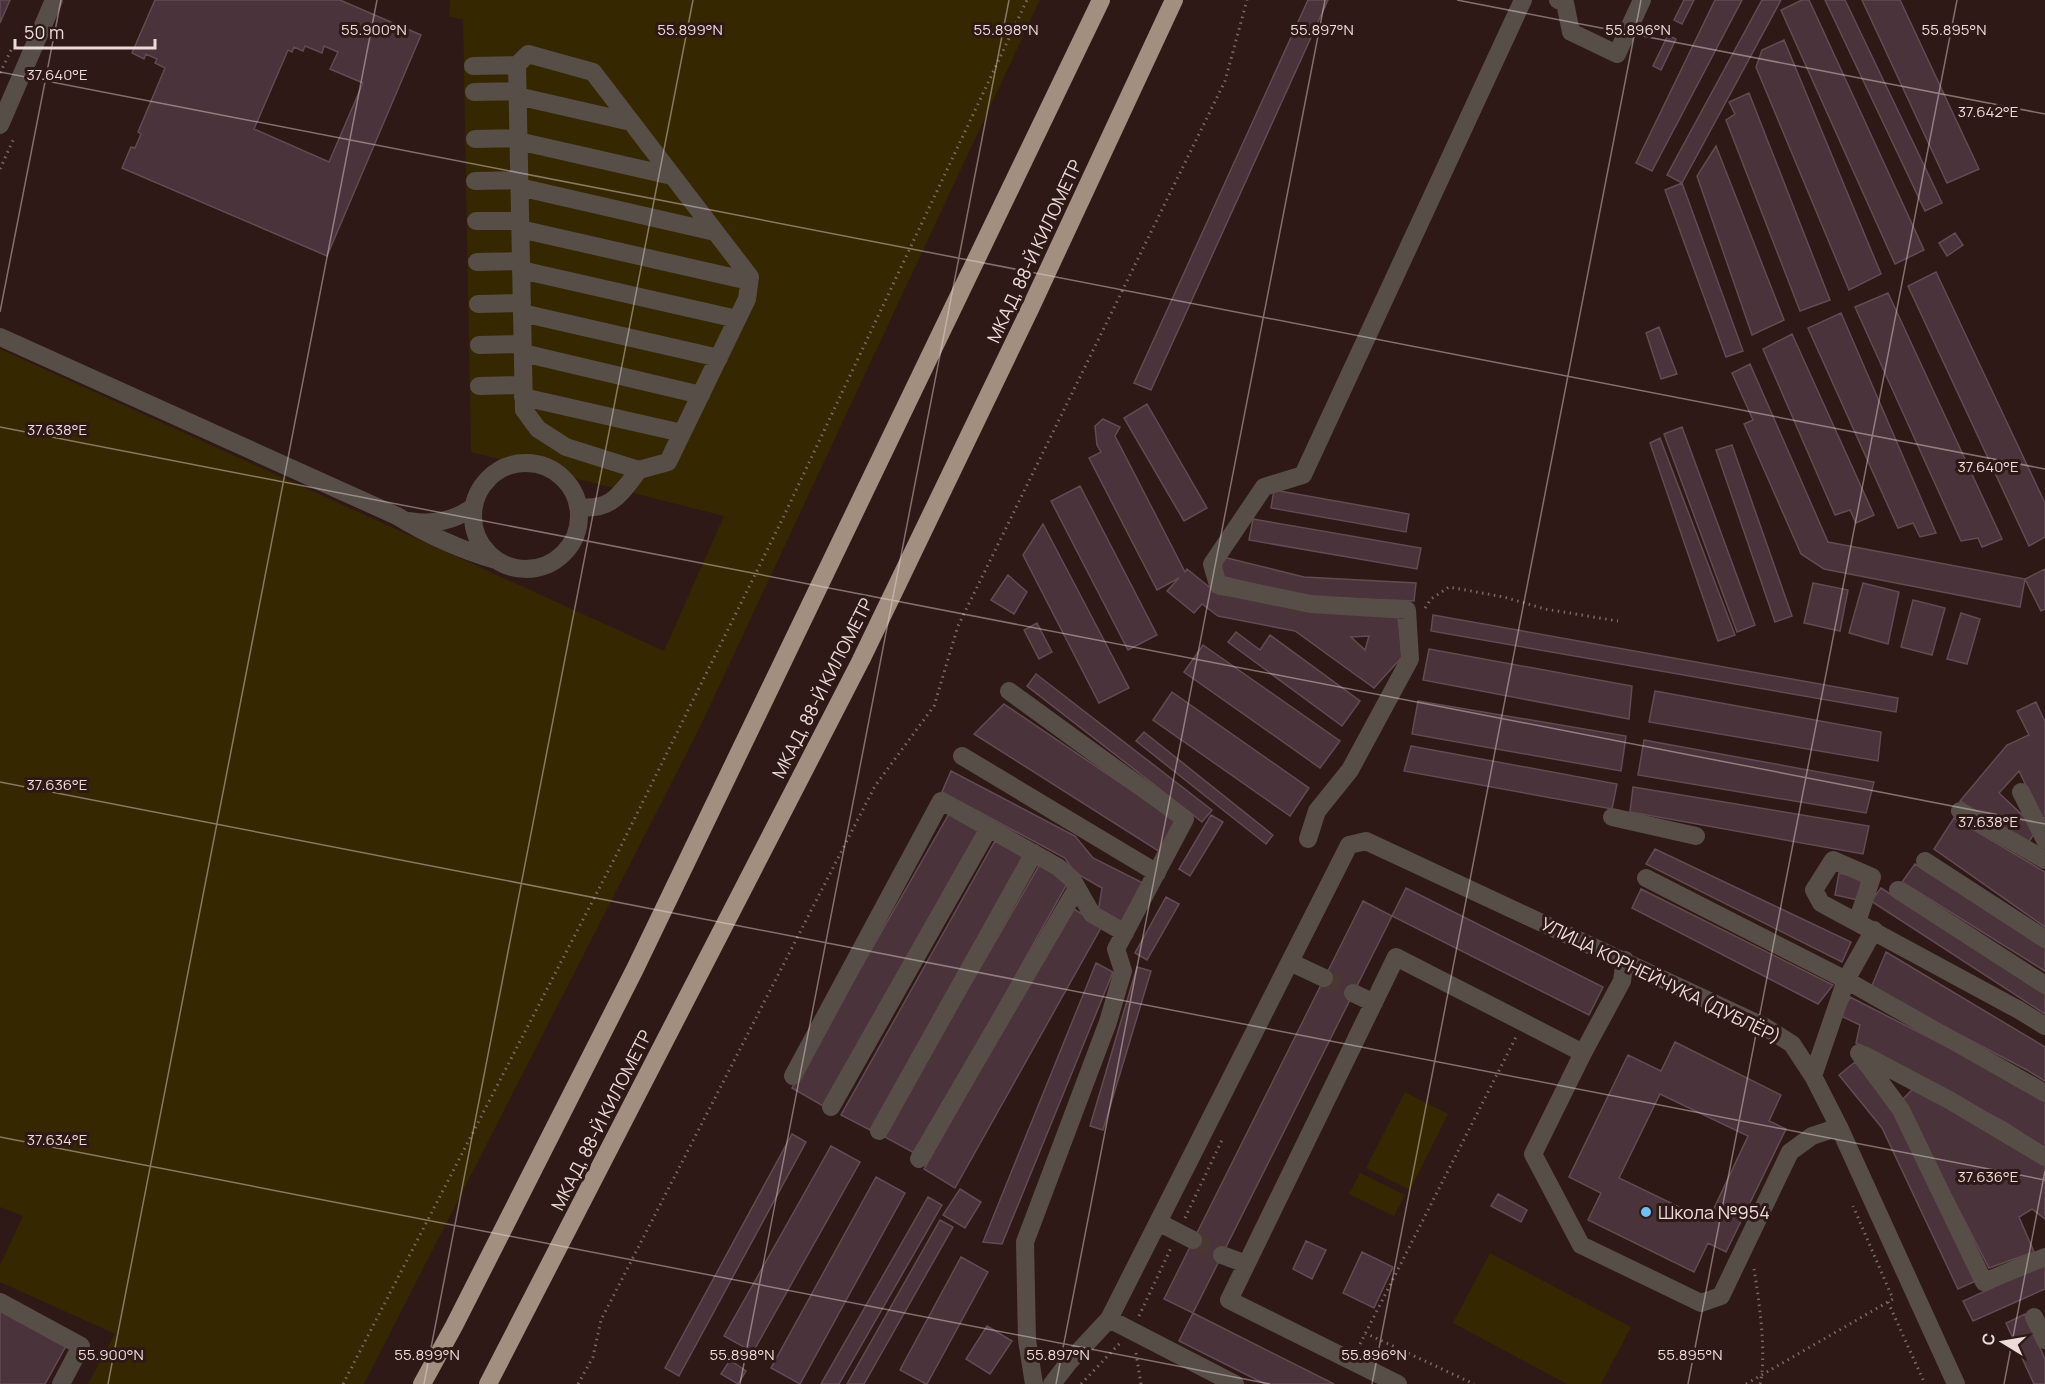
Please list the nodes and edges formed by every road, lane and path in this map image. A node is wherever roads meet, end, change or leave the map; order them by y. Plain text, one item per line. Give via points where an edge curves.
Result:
1 (54, 0) edge
2 (1027, 0) edge
3 (1101, 0) edge
4 (1174, 0) edge
5 (1247, 0) edge
6 (1523, 0) edge
7 (1558, 0) edge
8 (1642, 0) edge
9 (517, 65) junction
10 (473, 66) dead end
11 (474, 92) dead end
12 (517, 93) junction
13 (631, 122) junction
14 (0, 125) edge
15 (475, 139) dead end
16 (518, 139) junction
17 (672, 176) junction
18 (476, 181) dead end
19 (519, 183) junction
20 (476, 221) dead end
21 (520, 225) junction
22 (715, 232) junction
23 (477, 262) dead end
24 (521, 265) junction
25 (749, 281) junction
26 (478, 304) dead end
27 (522, 308) junction
28 (737, 320) junction
29 (0, 338) edge
30 (479, 345) dead end
31 (522, 348) junction
32 (718, 358) junction
33 (479, 386) dead end
34 (523, 391) junction
35 (701, 394) junction
36 (682, 433) junction
37 (639, 470) junction
38 (473, 507) junction
39 (578, 507) junction
40 (397, 516) junction
41 (496, 560) junction
42 (1422, 612) dead end
43 (1618, 621) dead end
44 (1009, 691) dead end
45 (962, 756) dead end
46 (2021, 792) dead end
47 (1960, 811) dead end
48 (1612, 817) dead end
49 (989, 828) junction
50 (1696, 836) dead end
51 (1308, 839) dead end
52 (2045, 840) edge
53 (1034, 853) junction
54 (2045, 860) edge
55 (1925, 861) dead end
56 (1157, 873) junction
57 (1646, 878) dead end
58 (1077, 888) junction
59 (1898, 890) dead end
60 (1857, 922) dead end
61 (1874, 930) junction
62 (1125, 933) junction
63 (2045, 939) edge
64 (1624, 960) junction
65 (1290, 962) junction
66 (1324, 978) tunnel mouth
67 (1846, 980) junction
68 (2045, 985) edge
69 (1353, 993) tunnel mouth
70 (1374, 1003) junction
71 (1523, 1022) junction
72 (2045, 1026) edge
73 (1583, 1053) junction
74 (793, 1076) dead end
75 (1813, 1076) junction
76 (2045, 1093) edge
77 (831, 1107) dead end
78 (1839, 1127) junction
79 (879, 1131) dead end
80 (1223, 1138) dead end
81 (2045, 1157) edge
82 (919, 1159) dead end
83 (1853, 1206) dead end
84 (1158, 1222) junction
85 (1186, 1236) junction
86 (1749, 1238) junction
87 (1222, 1255) tunnel mouth
88 (2045, 1257) edge
89 (1246, 1264) junction
90 (0, 1302) edge
91 (1888, 1302) junction
92 (2034, 1317) dead end
93 (1109, 1319) junction
94 (1132, 1330) junction
95 (1365, 1333) junction
96 (2045, 1340) edge
97 (1351, 1360) junction
98 (1763, 1373) junction
99 (61, 1384) edge
100 (343, 1384) edge
101 (422, 1384) edge
102 (488, 1384) edge
103 (578, 1384) edge
104 (1034, 1384) edge
105 (1053, 1384) edge
106 (1081, 1384) edge
107 (1141, 1384) edge
108 (1235, 1384) edge
109 (1398, 1384) edge
110 (1474, 1384) edge
111 (1746, 1384) edge
112 (1760, 1384) edge
113 (1925, 1384) edge
114 (1956, 1384) edge

1 - 14 street
2 - 100 path via 781,522 622,844
3 - 101 highway, МКАД, 88-Й КИЛОМЕТР via 635,969
4 - 102 highway, МКАД, 88-Й КИЛОМЕТР via 861,660
5 - 103 path via 1226,81 958,626 934,706 874,786 601,1320 593,1357
6 - 51 street via 1303,475 1264,487 1212,564 1218,585 1311,604 1407,610 1410,658 1350,770 1317,811
7 - 8 street via 1565,3 1571,32 1617,54
9 - 10 street
9 - 12 street
9 - 13 street via 528,54 593,72
11 - 12 street
12 - 13 street
12 - 16 street
13 - 17 street
15 - 16 street
16 - 17 street
16 - 19 street
17 - 22 street
18 - 19 street
19 - 21 street
19 - 22 street
20 - 21 street
21 - 24 street
21 - 25 street
22 - 25 street via 750,276
23 - 24 street
24 - 27 street
24 - 28 street
25 - 28 street via 747,299
26 - 27 street
27 - 31 street
27 - 32 street
28 - 32 street
29 - 40 street
30 - 31 street
31 - 34 street
31 - 35 street
32 - 35 street
33 - 34 street
34 - 36 street
34 - 37 street via 524,410 538,429 566,447
35 - 36 street
36 - 37 street via 668,462
37 - 39 street via 610,503
38 - 39 street via 489,477 521,463 545,466 555,472 571,489
38 - 40 street via 442,522 419,522
38 - 41 street via 475,532
39 - 41 street via 578,524 570,546 552,562 530,569
40 - 41 street via 425,533
42 - 43 path via 1431,599 1449,586 1545,609
44 - 56 street via 1185,819
45 - 56 street
46 - 52 street
47 - 54 street
48 - 50 street
49 - 53 street
49 - 74 street via 941,801
49 - 77 street
53 - 58 street via 1058,867
53 - 79 street
55 - 63 street
56 - 62 street
57 - 67 street
58 - 62 street via 1092,914
58 - 82 street
59 - 68 street
60 - 61 street
61 - 67 street
61 - 72 street
62 - 104 street via 1116,949 1123,971 1108,1022 1025,1242 1027,1340
64 - 65 street, УЛИЦА КОРНЕЙЧУКА (ДУБЛЁР) via 1366,841 1349,845
64 - 73 street via 1622,981
64 - 75 street, УЛИЦА КОРНЕЙЧУКА (ДУБЛЁР) via 1765,1027 1792,1044
65 - 66 street
65 - 84 street
67 - 75 street
67 - 76 street
69 - 70 street
70 - 71 street via 1396,957
70 - 89 street
71 - 73 street
71 - 95 path
73 - 86 street via 1533,1154 1581,1245 1701,1303 1721,1296
75 - 78 street, УЛИЦА КОРНЕЙЧУКА (ДУБЛЁР)
78 - 86 street via 1812,1136 1790,1152
78 - 114 street, УЛИЦА КОРНЕЙЧУКА (ДУБЛЁР)
80 - 85 path
81 - 88 street via 1951,1101 1859,1053 1901,1110 1984,1282
83 - 91 path via 1893,1299
84 - 85 street
84 - 93 street
85 - 94 path
86 - 98 path
87 - 89 street
89 - 97 street via 1229,1300
90 - 99 street via 81,1346
91 - 98 path
91 - 113 path
92 - 96 street
93 - 94 street
93 - 105 street
94 - 106 path
94 - 107 path
94 - 108 street
95 - 97 path
95 - 110 path
97 - 109 street
98 - 111 path
98 - 112 path

